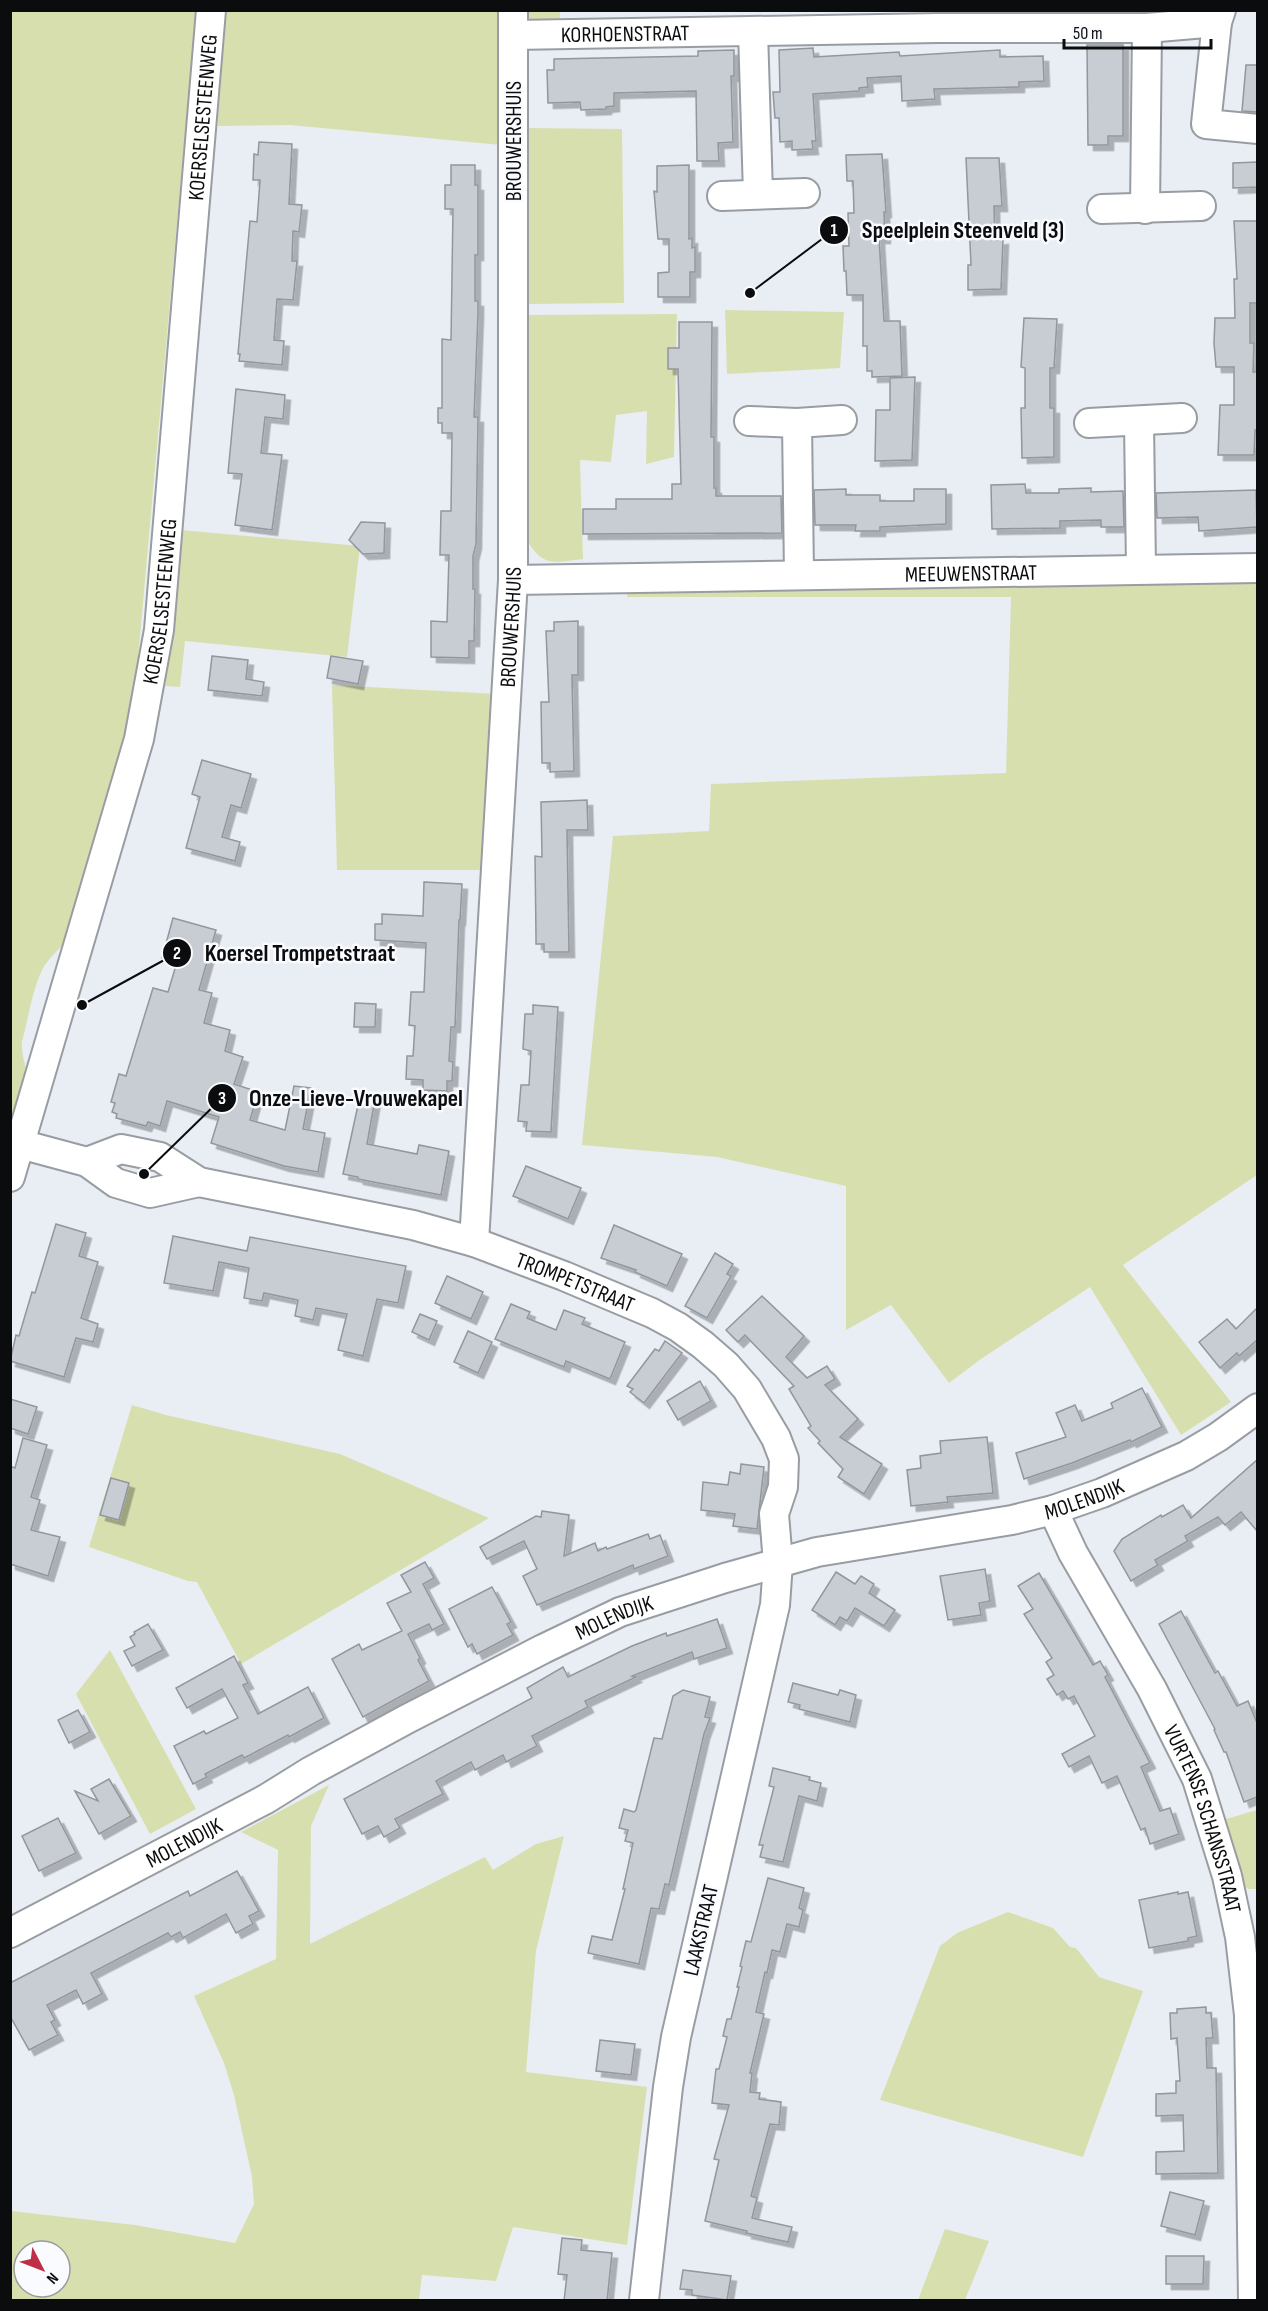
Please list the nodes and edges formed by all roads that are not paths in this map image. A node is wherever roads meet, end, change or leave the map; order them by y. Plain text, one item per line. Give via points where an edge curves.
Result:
1 (211, 10) edge
2 (1219, 16) edge
3 (1086, 19) edge
4 (513, 23) edge
5 (743, 24) edge
6 (1147, 28) junction
7 (1257, 129) edge
8 (805, 193) dead end
9 (758, 194) junction
10 (722, 196) dead end
11 (1201, 206) dead end
12 (1102, 209) dead end
13 (1144, 209) junction
14 (1182, 418) dead end
15 (749, 420) dead end
16 (842, 420) dead end
17 (1139, 422) junction
18 (796, 423) junction
19 (1089, 423) dead end
20 (1257, 568) edge
21 (1142, 569) junction
22 (799, 575) junction
23 (513, 580) junction
24 (20, 1144) junction
25 (10, 1176) edge
26 (474, 1242) junction
27 (1257, 1408) edge
28 (1053, 1510) junction
29 (778, 1563) junction
30 (1245, 1903) edge
31 (10, 1933) edge
32 (644, 2301) edge
33 (1253, 2301) edge

1 - 24 street, KOERSELSESTEENWEG via 159,630 139,739
2 - 6 street, KORHOENSTRAAT
2 - 7 street via 1206,124
3 - 5 street, KORHOENSTRAAT
3 - 6 street, KORHOENSTRAAT
4 - 5 street, KORHOENSTRAAT
4 - 23 street, BROUWERSHUIS
5 - 9 street
6 - 13 street
8 - 9 street
9 - 10 street
11 - 13 street
12 - 13 street
14 - 17 street
15 - 18 street
16 - 18 street
17 - 19 street
17 - 21 street
18 - 22 street
20 - 21 street, MEEUWENSTRAAT
21 - 22 street, MEEUWENSTRAAT
22 - 23 street, MEEUWENSTRAAT
23 - 26 street, BROUWERSHUIS
24 - 25 street, KOERSELSESTEENWEG
24 - 26 street, TROMPETSTRAAT via 87,1162 116,1183 150,1192 199,1182 413,1225
26 - 29 street, TROMPETSTRAAT via 652,1313 678,1327 726,1365 763,1413 784,1459 783,1487 774,1514
27 - 28 street, MOLENDIJK via 1186,1456
28 - 29 street, MOLENDIJK via 817,1552
28 - 30 street, VURTENSE SCHANSSTRAAT via 1197,1779 1227,1876
29 - 31 street, MOLENDIJK via 664,1597 587,1626
29 - 32 street, LAAKSTRAAT via 775,1605 676,2037
30 - 33 street, VURTENSE SCHANSSTRAAT via 1240,1937 1249,2015

